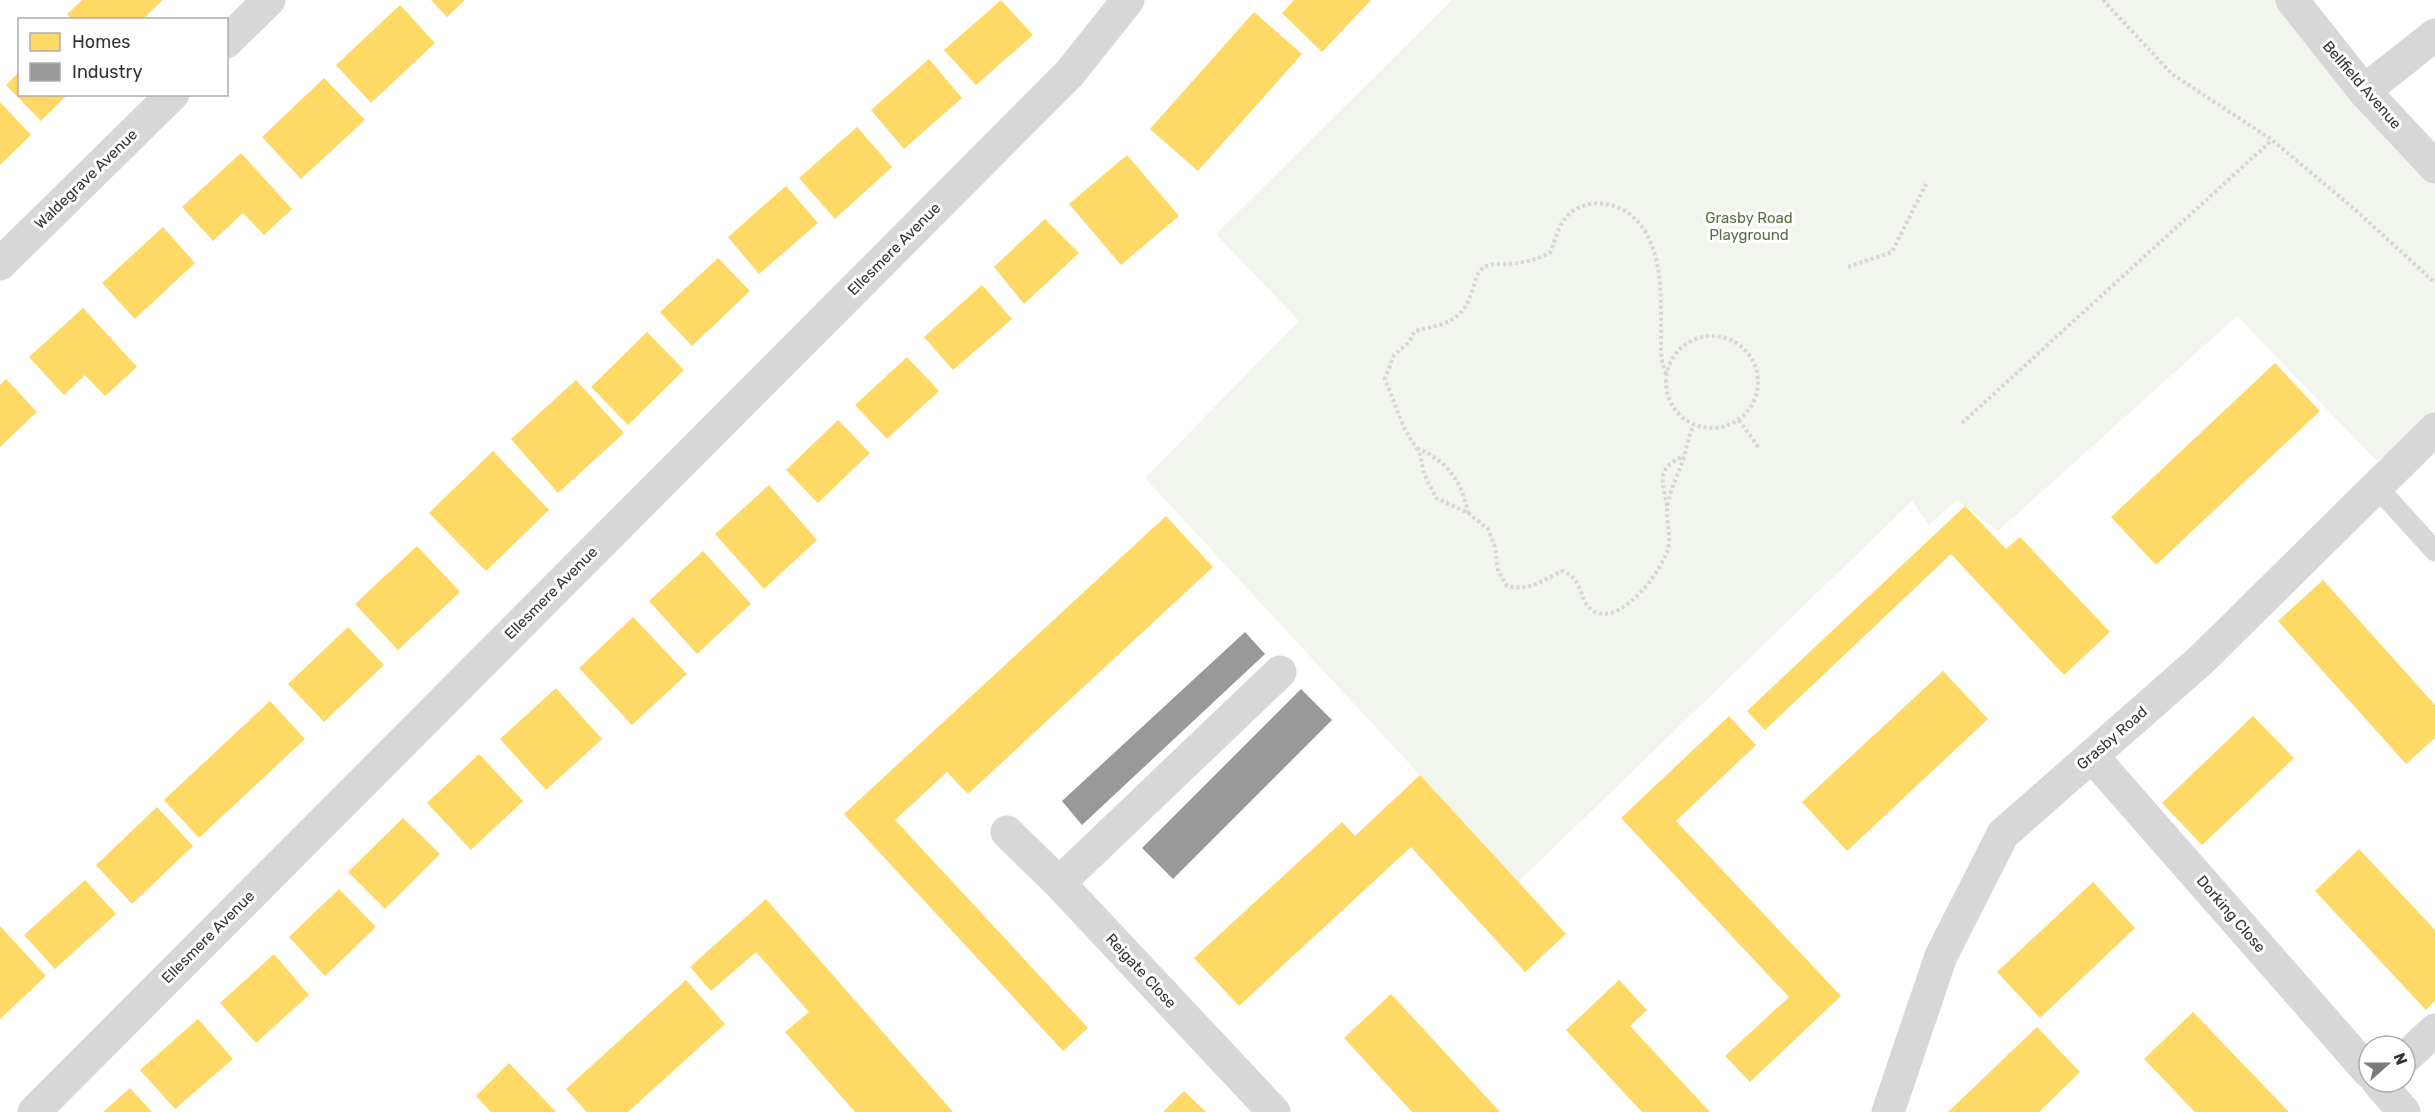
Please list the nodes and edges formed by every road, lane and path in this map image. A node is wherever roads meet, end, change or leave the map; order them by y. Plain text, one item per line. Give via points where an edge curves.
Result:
1 (270, 0) edge
2 (1128, 0) edge
3 (2103, 0) edge
4 (2292, 0) edge
5 (2435, 35) edge
6 (228, 40) edge
7 (2364, 91) junction
8 (171, 96) edge
9 (2272, 140) junction
10 (2435, 167) edge
11 (1926, 184) dead end
12 (0, 264) edge
13 (1848, 267) dead end
14 (2435, 283) edge
15 (1666, 374) junction
16 (1739, 420) junction
17 (1962, 423) dead end
18 (1694, 425) junction
19 (2435, 429) edge
20 (1416, 448) junction
21 (1759, 448) dead end
22 (1684, 456) junction
23 (2376, 486) junction
24 (1667, 506) junction
25 (1468, 513) junction
26 (2435, 551) edge
27 (1280, 672) dead end
28 (2092, 756) junction
29 (1007, 832) dead end
30 (1059, 883) junction
31 (2435, 1030) edge
32 (2417, 1047) edge
33 (2357, 1058) edge
34 (2388, 1094) edge
35 (34, 1112) edge
36 (1274, 1112) edge
37 (1888, 1112) edge
38 (2404, 1112) edge

1 - 6 street
2 - 35 street, Ellesmere Avenue via 1069,74
3 - 9 path via 2172,74
4 - 7 street, Bellfield Avenue
5 - 7 street
7 - 10 street, Bellfield Avenue
8 - 12 street, Waldegrave Avenue
9 - 14 path
9 - 17 path
11 - 13 path via 1892,252
15 - 16 path via 1680,348 1693,340 1707,336 1735,342 1747,352 1758,379 1756,395
15 - 18 path via 1671,404
15 - 20 path via 1660,360 1659,273 1650,240 1640,223 1625,210 1596,203 1583,205 1560,225 1550,253 1538,259 1482,268 1460,316 1414,331 1394,356 1385,379
16 - 18 path via 1709,429
16 - 21 path
18 - 22 path
19 - 23 street, Grasby Road
20 - 25 path via 1436,456 1455,477
20 - 25 path via 1436,498
22 - 24 path
22 - 24 path via 1670,462 1661,478
23 - 26 lane
23 - 28 street, Grasby Road via 2201,660
24 - 25 path via 1669,545 1659,569 1624,607 1606,614 1588,606 1577,580 1562,571 1528,588 1507,586 1498,571 1488,529
27 - 30 street
28 - 33 street, Dorking Close
28 - 37 street, Grasby Road via 2002,834 1941,956
29 - 30 street, Reigate Close
30 - 36 street, Reigate Close
31 - 32 street
34 - 38 street, Dorking Close

